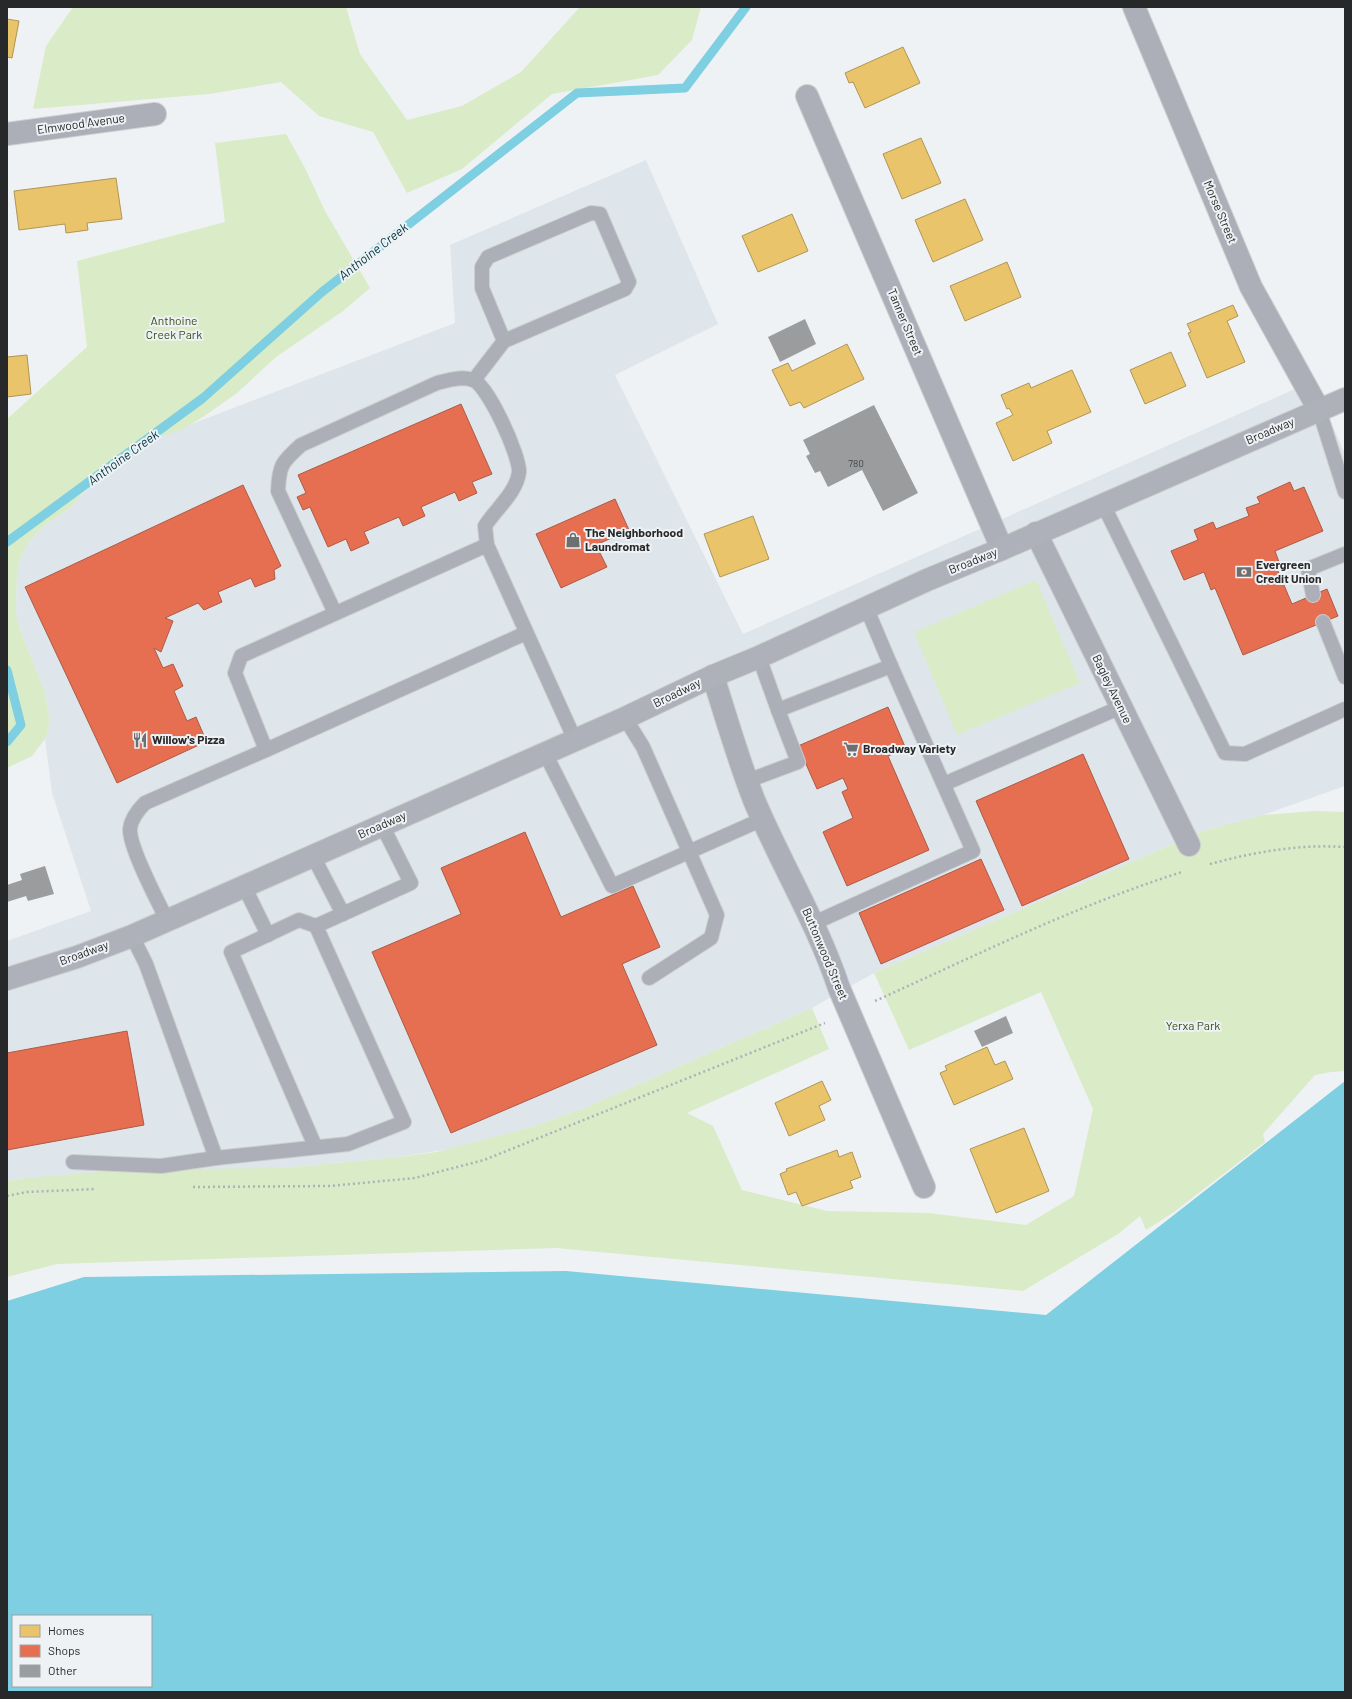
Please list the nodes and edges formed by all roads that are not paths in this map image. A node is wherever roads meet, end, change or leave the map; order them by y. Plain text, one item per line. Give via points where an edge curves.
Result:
1 (1134, 7) edge
2 (807, 96) dead end
3 (155, 114) dead end
4 (7, 134) edge
5 (504, 341) junction
6 (474, 380) junction
7 (1345, 399) edge
8 (1319, 410) junction
9 (1345, 492) edge
10 (1103, 504) junction
11 (1036, 533) junction
12 (487, 544) junction
13 (1002, 549) junction
14 (1345, 554) edge
15 (1313, 595) dead end
16 (866, 607) junction
17 (335, 613) junction
18 (1323, 622) dead end
19 (526, 633) junction
20 (759, 657) junction
21 (891, 666) junction
22 (712, 676) junction
23 (1345, 677) edge
24 (1121, 707) junction
25 (1345, 709) edge
26 (778, 710) junction
27 (625, 718) junction
28 (575, 740) junction
29 (266, 750) junction
30 (545, 753) junction
31 (747, 781) junction
32 (944, 784) junction
33 (763, 819) junction
34 (382, 825) junction
35 (1189, 844) dead end
36 (689, 851) junction
37 (314, 856) junction
38 (244, 886) junction
39 (343, 914) junction
40 (167, 920) junction
41 (814, 923) junction
42 (316, 926) junction
43 (268, 935) junction
44 (132, 936) junction
45 (7, 978) edge
46 (649, 978) dead end
47 (315, 1146) junction
48 (216, 1158) junction
49 (73, 1162) dead end
50 (924, 1187) dead end

1 - 8 street, Morse Street via 1251,287
2 - 13 street, Tanner Street
3 - 4 street, Elmwood Avenue
5 - 5 lane via 625,289 629,282 600,214 591,213 488,257 482,267 482,288
5 - 6 lane
6 - 12 lane via 486,391 517,455 519,472 513,489 485,526
6 - 17 lane via 458,378 437,383 301,445 284,461 278,491
7 - 8 main road, Broadway
8 - 9 lane
8 - 10 main road, Broadway
10 - 11 main road, Broadway
10 - 25 lane via 1225,753 1245,754
11 - 13 main road, Broadway
11 - 24 street, Bagley Avenue
12 - 17 lane
12 - 19 lane
13 - 16 main road, Broadway
14 - 15 lane via 1308,569
16 - 20 main road, Broadway
16 - 21 lane
17 - 29 lane via 241,656 235,673
18 - 23 lane
19 - 28 lane
19 - 29 lane
20 - 22 main road, Broadway
20 - 26 lane
21 - 26 lane
21 - 32 lane
22 - 27 main road, Broadway
22 - 31 street, Buttonwood Street
24 - 32 lane
24 - 35 street, Bagley Avenue
26 - 31 lane via 798,762
27 - 28 main road, Broadway
27 - 36 lane via 643,747
28 - 30 main road, Broadway
29 - 40 lane via 145,803 136,812 130,829 132,844
30 - 34 main road, Broadway
30 - 36 lane via 612,886
31 - 33 street, Buttonwood Street
32 - 41 lane via 973,851
33 - 36 lane
33 - 41 street, Buttonwood Street
34 - 37 main road, Broadway
34 - 39 lane via 411,883
36 - 46 lane via 718,915 711,938
37 - 38 main road, Broadway
37 - 39 lane
38 - 40 main road, Broadway
38 - 43 lane
39 - 42 lane
40 - 44 main road, Broadway
41 - 50 street, Buttonwood Street via 828,955 838,988
42 - 43 lane via 299,920
42 - 47 lane via 404,1122 348,1144
43 - 47 lane via 231,952
44 - 45 main road, Broadway via 77,957
44 - 48 lane via 146,964
47 - 48 lane
48 - 49 lane via 161,1166

